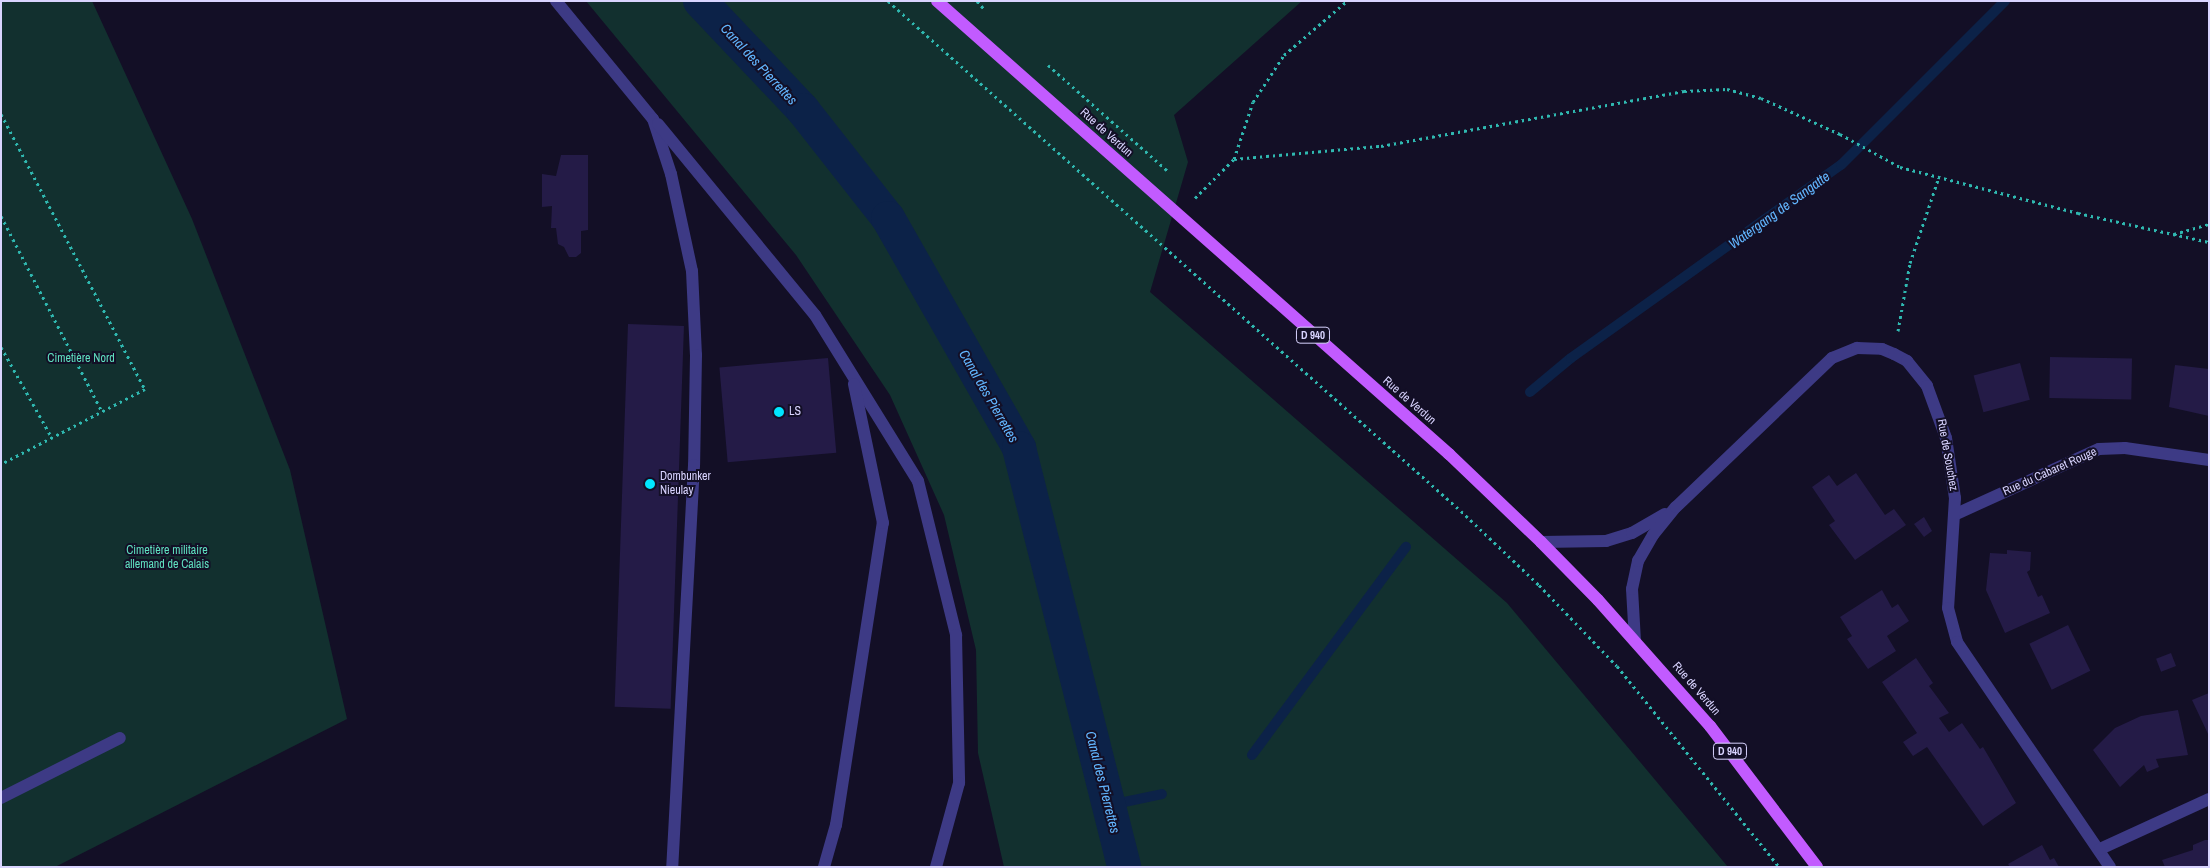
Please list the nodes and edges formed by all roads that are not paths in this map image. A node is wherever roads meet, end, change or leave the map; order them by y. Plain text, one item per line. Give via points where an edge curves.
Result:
1 (556, 1) edge
2 (937, 1) edge
3 (653, 119) junction
4 (852, 374) junction
5 (2209, 460) edge
6 (1676, 507) junction
7 (1954, 516) junction
8 (1541, 542) junction
9 (1635, 641) junction
10 (120, 738) dead end
11 (1, 798) edge
12 (2209, 799) edge
13 (2100, 849) junction
14 (672, 867) edge
15 (824, 867) edge
16 (936, 867) edge
17 (1817, 867) edge
18 (2110, 867) edge

1 - 3 street
2 - 8 main road, Rue de Verdun / D 940 via 1449,454
3 - 4 street via 815,314
3 - 14 street via 671,174 692,271 696,355 694,465
4 - 15 street via 883,523 836,825
4 - 16 street via 918,481 956,634 960,783
5 - 7 street, Rue du Cabaret Rouge via 2125,448 2099,450
6 - 7 street, Rue de Souchez via 1832,358 1857,348 1882,349 1894,354 1916,371 1934,400 1950,458
6 - 8 street, Rue de Souchez via 1619,538 1592,543
6 - 9 street, Rue de Souchez via 1653,535 1638,561 1632,589
7 - 13 street, Rue de Souchez via 1948,608 1957,642
8 - 9 main road, Rue de Verdun / D 940
9 - 17 main road, Rue de Verdun / D 940 via 1710,726
10 - 11 street
12 - 13 street
13 - 18 street, Rue de Souchez

